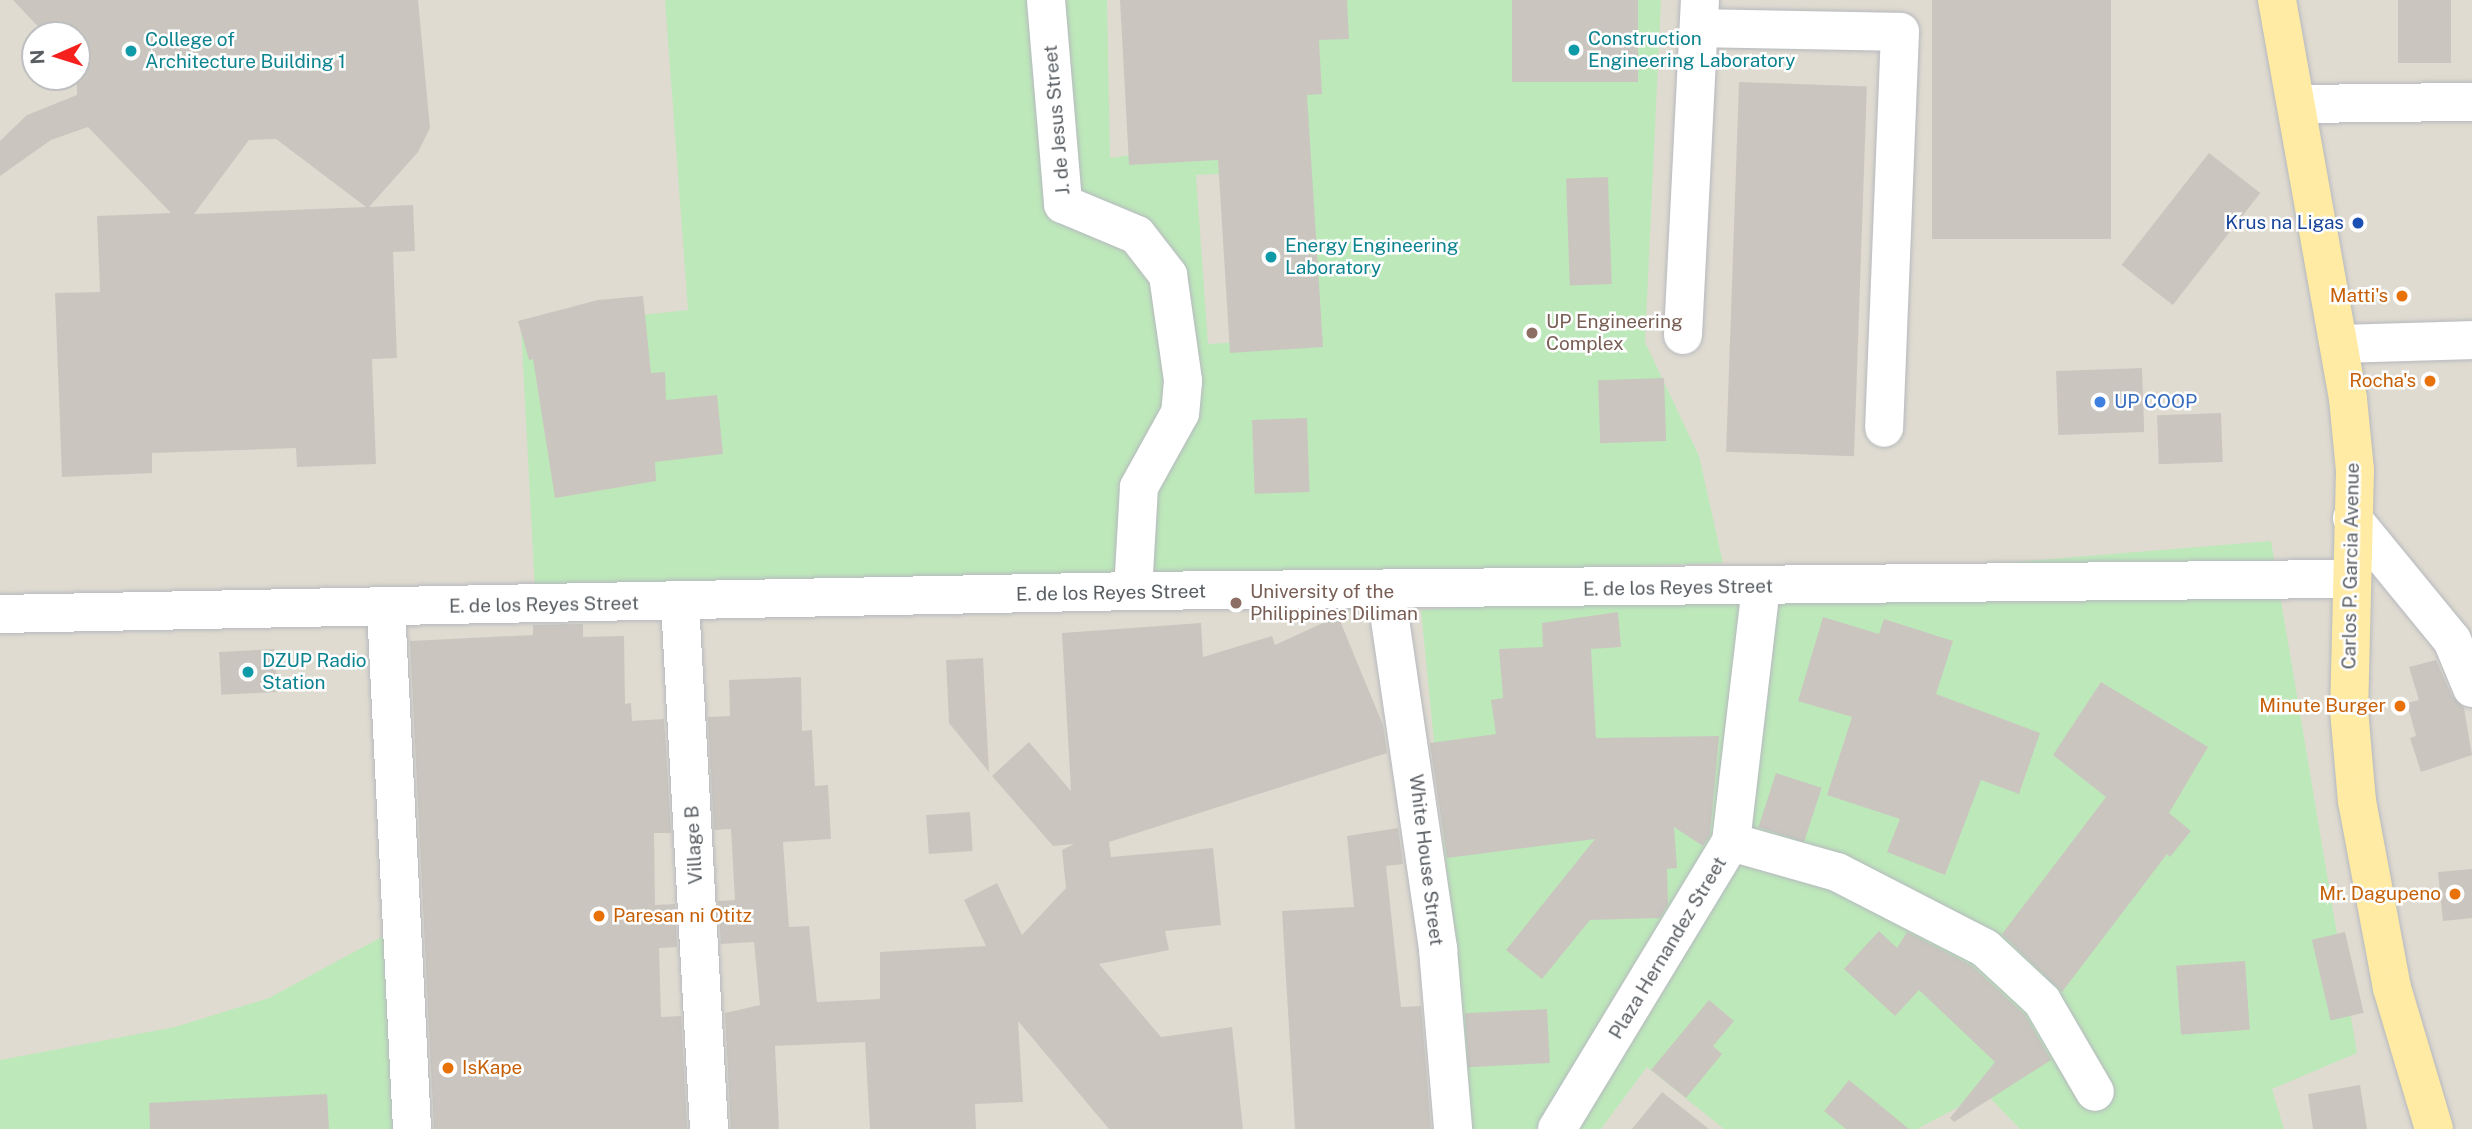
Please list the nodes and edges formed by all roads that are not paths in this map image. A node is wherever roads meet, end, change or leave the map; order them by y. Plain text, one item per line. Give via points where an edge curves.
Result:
1 (1046, 0) edge
2 (2277, 0) edge
3 (1700, 14) edge
4 (2472, 102) edge
5 (2299, 104) junction
6 (1683, 335) dead end
7 (2472, 340) edge
8 (2341, 344) junction
9 (1884, 428) dead end
10 (2352, 518) junction
11 (2348, 579) junction
12 (1761, 587) junction
13 (1133, 590) junction
14 (1386, 592) junction
15 (680, 603) junction
16 (386, 608) junction
17 (0, 614) edge
18 (2472, 688) edge
19 (1731, 842) junction
20 (2095, 1092) dead end
21 (412, 1129) edge
22 (709, 1129) edge
23 (1453, 1129) edge
24 (1557, 1129) edge
25 (2434, 1129) edge

1 - 13 street, J. de Jesus Street via 1063,204 1136,235 1168,275 1183,381 1180,414 1139,487
2 - 5 main road, Carlos P. Garcia Avenue
3 - 6 street
3 - 9 street via 1900,32
4 - 5 street
5 - 8 main road, Carlos P. Garcia Avenue
7 - 8 street
8 - 10 main road, Carlos P. Garcia Avenue via 2355,470
10 - 11 main road, Carlos P. Garcia Avenue
10 - 18 street via 2452,640
11 - 12 street, E. de los Reyes Street
11 - 25 main road, Carlos P. Garcia Avenue via 2349,710 2357,801 2392,988
12 - 14 street, E. de los Reyes Street
12 - 19 street, Plaza Hernandez Street
13 - 14 street, E. de los Reyes Street
13 - 15 street, E. de los Reyes Street
14 - 23 street, White House Street via 1438,949
15 - 16 street, E. de los Reyes Street
15 - 22 street, Village B
16 - 17 street, E. de los Reyes Street
16 - 21 street
19 - 20 street via 1836,872 1985,948 2042,1000
19 - 24 street, Plaza Hernandez Street

